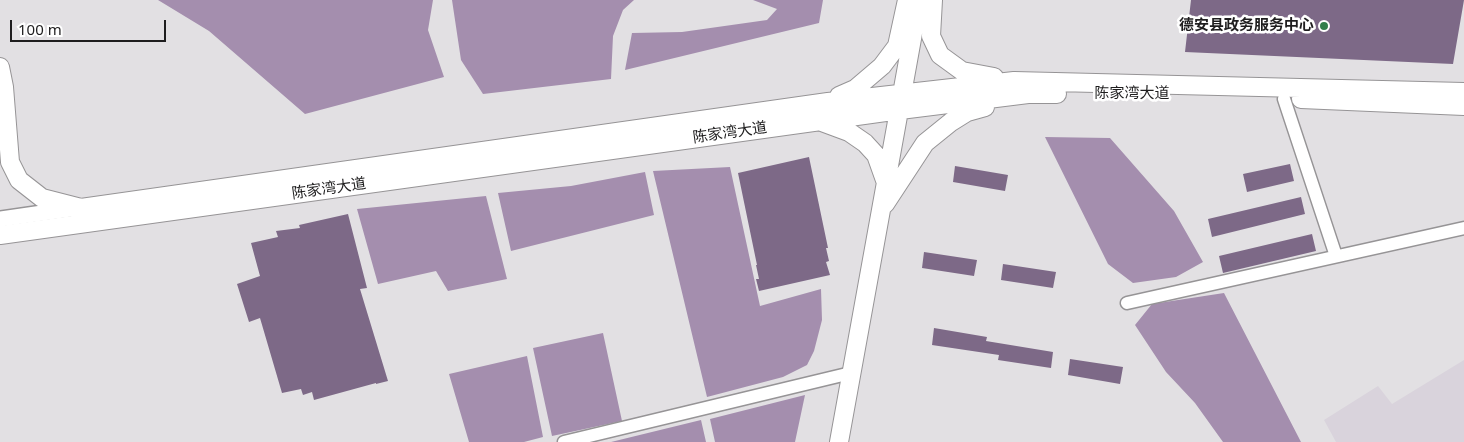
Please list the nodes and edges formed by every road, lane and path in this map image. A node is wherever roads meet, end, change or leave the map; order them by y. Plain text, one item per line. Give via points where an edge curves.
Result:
1 (907, 0) edge
2 (919, 0) edge
3 (932, 0) edge
4 (0, 67) edge
5 (1014, 81) junction
6 (1464, 92) edge
7 (1028, 94) junction
8 (1284, 99) junction
9 (902, 101) junction
10 (828, 102) junction
11 (1464, 106) edge
12 (819, 121) junction
13 (886, 184) junction
14 (81, 208) junction
15 (881, 211) junction
16 (0, 219) edge
17 (1464, 228) edge
18 (0, 235) edge
19 (1336, 256) junction
20 (1127, 303) dead end
21 (851, 373) junction
22 (564, 442) edge
23 (839, 442) edge

1 - 10 main road via 897,46 882,66 855,89
2 - 9 main road
3 - 5 main road via 931,36 940,55 962,71
4 - 14 main road, 陈家湾大道 via 10,162 19,180 42,198
5 - 6 main road, 陈家湾大道
5 - 9 main road, 陈家湾大道
7 - 8 main road, 陈家湾大道 via 1166,94
7 - 9 main road, 陈家湾大道
7 - 15 main road via 967,112 951,122 925,143
8 - 11 main road, 陈家湾大道
8 - 19 street
9 - 10 main road, 陈家湾大道
9 - 12 main road, 陈家湾大道
9 - 13 main road
10 - 14 main road, 陈家湾大道
12 - 13 main road via 850,132 865,143 876,155
12 - 18 main road, 陈家湾大道
13 - 15 main road
14 - 16 street, 陈家湾大道
15 - 21 main road
17 - 19 street
19 - 20 street
21 - 22 street
21 - 23 main road

